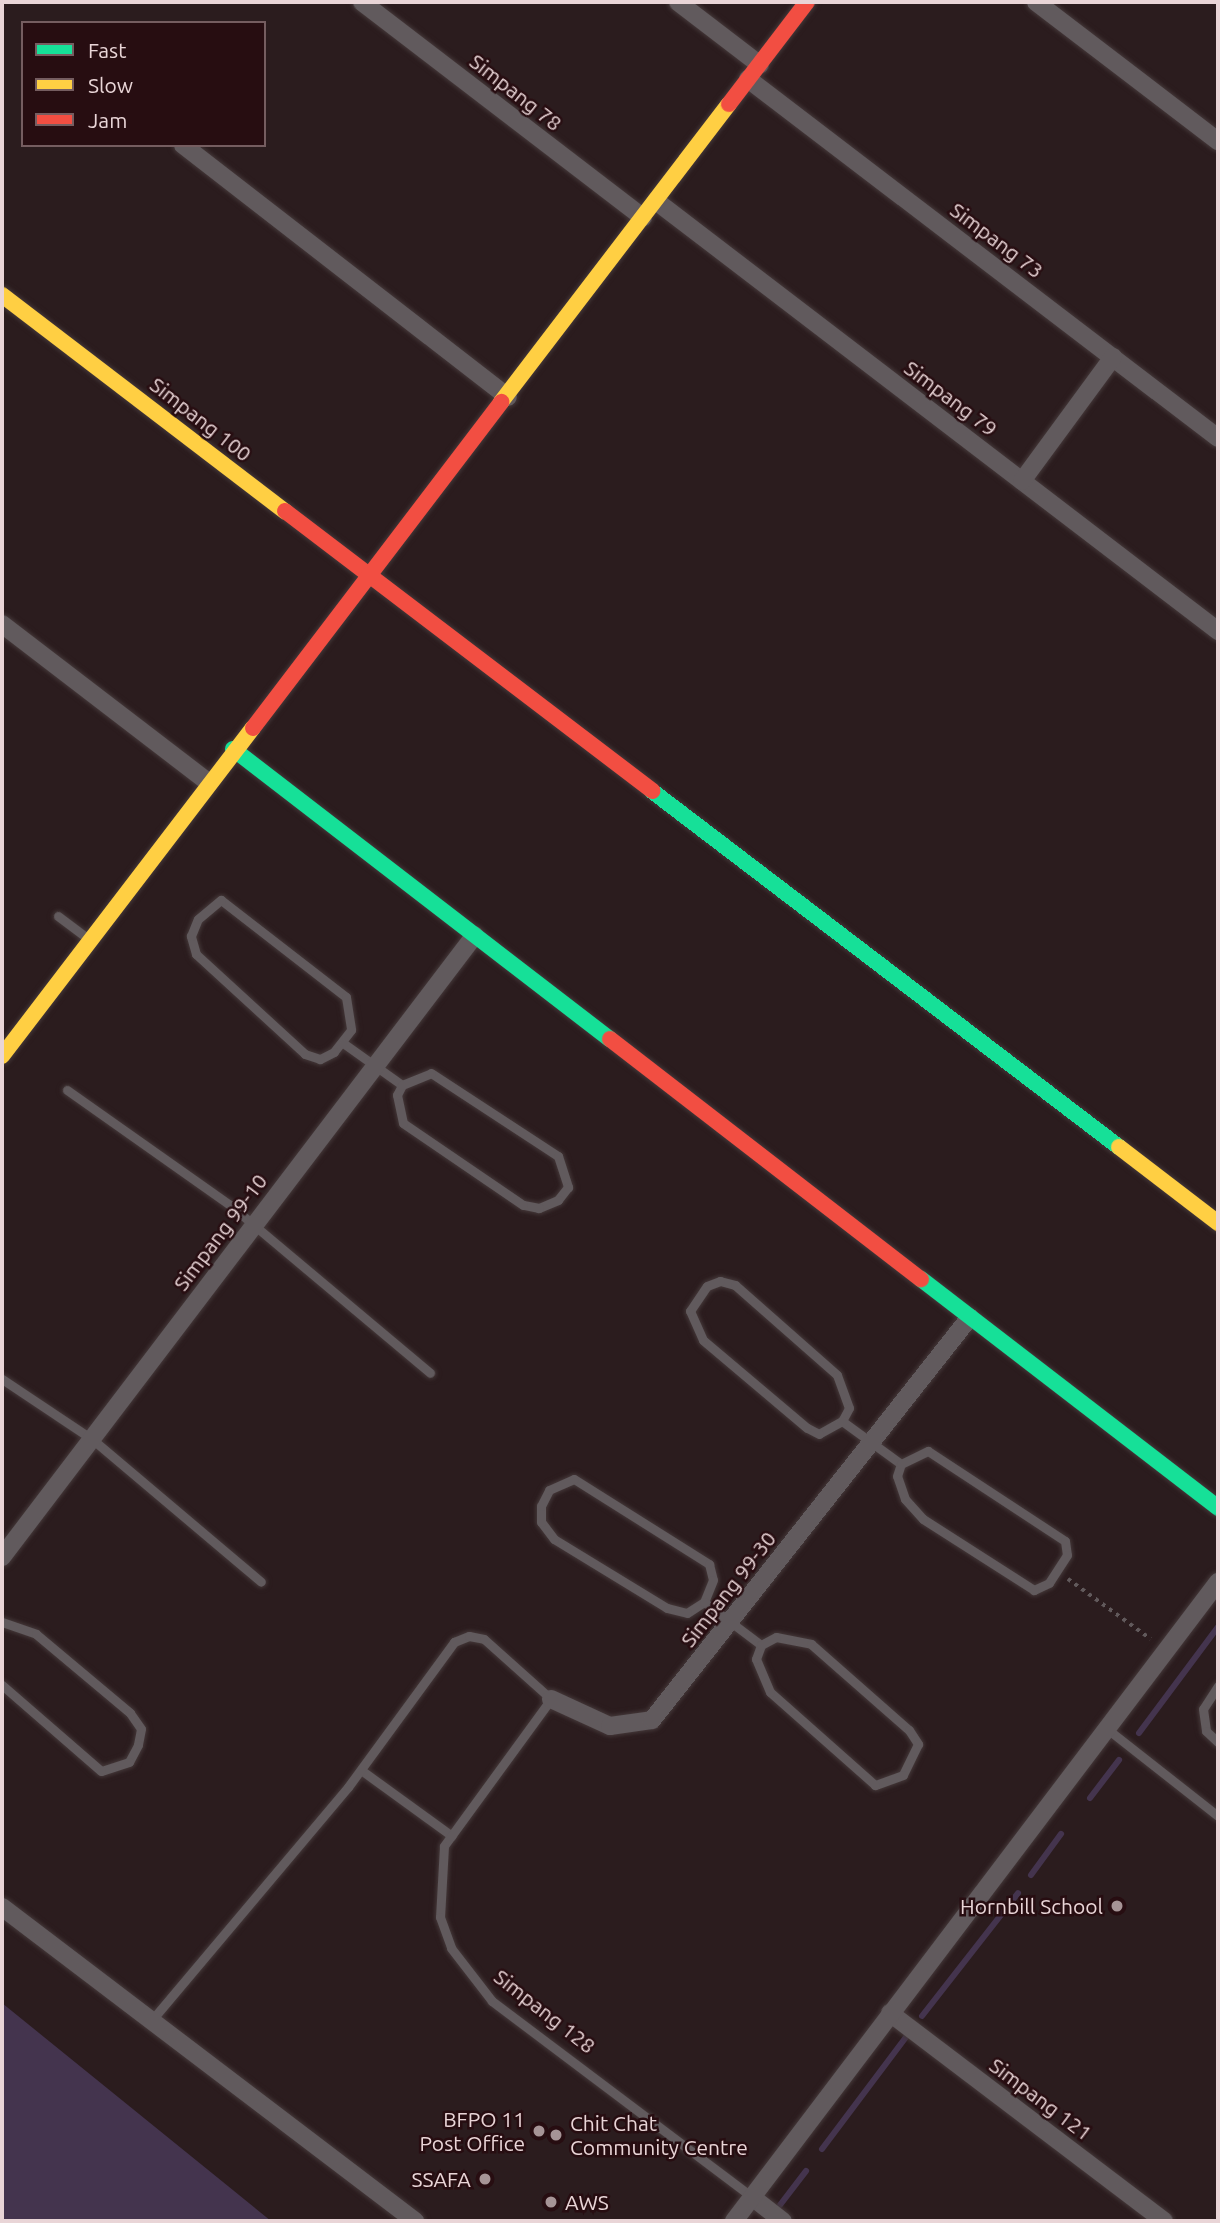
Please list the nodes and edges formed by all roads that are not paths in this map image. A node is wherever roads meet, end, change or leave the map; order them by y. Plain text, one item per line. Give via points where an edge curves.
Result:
1 (362, 2) edge
2 (678, 2) edge
3 (807, 2) edge
4 (1036, 2) edge
5 (754, 72) junction
6 (1218, 141) edge
7 (186, 147) edge
8 (656, 201) junction
9 (643, 218) junction
10 (2, 295) edge
11 (1113, 357) junction
12 (508, 397) junction
13 (1218, 438) edge
14 (1022, 481) junction
15 (372, 579) junction
16 (2, 624) edge
17 (1218, 631) edge
18 (233, 750) junction
19 (208, 782) junction
20 (58, 916) dead end
21 (474, 935) junction
22 (89, 939) junction
23 (344, 1043) junction
24 (2, 1056) edge
25 (374, 1066) junction
26 (402, 1085) junction
27 (67, 1090) dead end
28 (1218, 1223) edge
29 (255, 1224) junction
30 (970, 1317) junction
31 (430, 1373) dead end
32 (2, 1378) edge
33 (842, 1421) junction
34 (92, 1439) junction
35 (872, 1442) junction
36 (901, 1464) junction
37 (1218, 1508) edge
38 (2, 1557) edge
39 (261, 1582) dead end
40 (1218, 1582) edge
41 (704, 1602) junction
42 (732, 1620) junction
43 (2, 1622) edge
44 (761, 1645) junction
45 (2, 1685) edge
46 (1218, 1686) edge
47 (551, 1699) junction
48 (1105, 1727) junction
49 (1218, 1742) edge
50 (361, 1770) junction
51 (1218, 1816) edge
52 (452, 1836) junction
53 (2, 1907) edge
54 (890, 2013) junction
55 (150, 2021) junction
56 (752, 2197) junction
57 (415, 2221) edge
58 (734, 2221) edge
59 (783, 2221) edge
60 (1164, 2221) edge

1 - 9 street, Simpang 78
2 - 5 street, Simpang 73
3 - 5 street
4 - 6 street
5 - 8 street
5 - 11 street, Simpang 73
7 - 12 street
8 - 9 street
8 - 14 street, Simpang 79
9 - 12 street
10 - 15 street, Simpang 100
11 - 13 street, Simpang 73
11 - 14 street
12 - 15 street
14 - 17 street, Simpang 79
15 - 18 street
15 - 28 street, Simpang 100
16 - 19 street
18 - 19 street
18 - 21 street
19 - 22 street
20 - 22 lane
21 - 25 street, Simpang 99-10
21 - 30 street
22 - 24 street
23 - 23 lane via 320,1059 305,1054 197,954 191,936 198,919 221,900 277,938 346,997 353,1010
23 - 25 lane
25 - 26 lane
25 - 29 street, Simpang 99-10
26 - 26 lane via 431,1073 485,1104 558,1156 568,1187 539,1208 523,1205 403,1123 397,1095
27 - 29 lane
29 - 31 lane
29 - 34 street, Simpang 99-10
30 - 35 street, Simpang 99-30
30 - 37 street
32 - 34 lane
33 - 33 lane via 819,1434 747,1380 692,1325 696,1299 720,1281 735,1285 836,1375 849,1408
33 - 35 lane
34 - 38 street, Simpang 99-10
34 - 39 lane
35 - 36 lane
35 - 42 street, Simpang 99-30
36 - 36 lane via 928,1451 946,1457 1065,1541 1060,1569 1034,1590 940,1531 905,1499
40 - 48 street
41 - 41 lane via 687,1613 667,1608 554,1539 541,1522 549,1490 574,1479 690,1549 709,1564 713,1580
41 - 42 lane
42 - 44 lane
42 - 47 street, Simpang 99-30 via 652,1720 610,1726
43 - 45 lane via 36,1634 130,1713 141,1729 138,1745 129,1762 102,1771
44 - 44 lane via 776,1637 811,1644 909,1730 918,1744 903,1775 875,1785 770,1692 759,1677
46 - 49 lane via 1203,1709 1206,1731
47 - 50 lane, Simpang 99-30 via 484,1639 469,1636 454,1642
47 - 52 lane, Simpang 128
48 - 51 lane
48 - 54 street
50 - 52 lane
50 - 55 lane
52 - 56 lane, Simpang 128 via 441,1863 440,1917 468,1978
53 - 55 street
54 - 56 street
54 - 60 street, Simpang 121
55 - 57 street
56 - 58 street
56 - 59 street, Simpang 128

